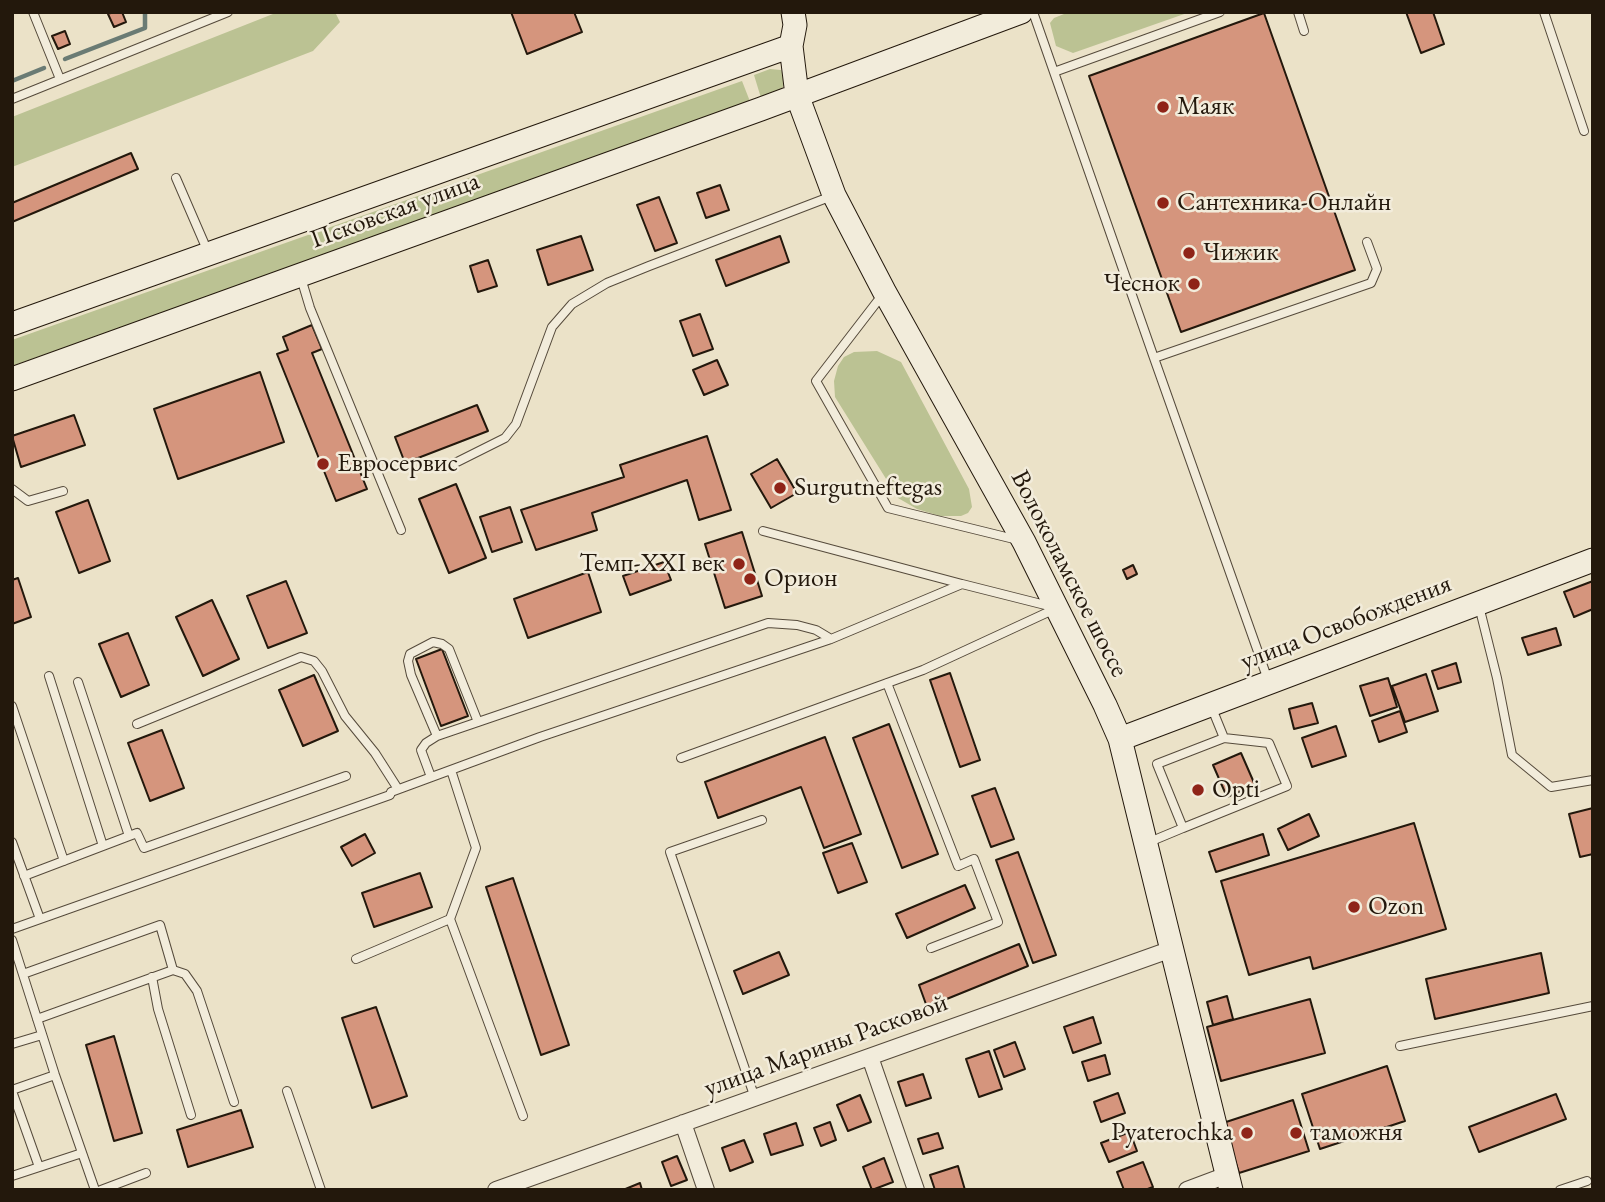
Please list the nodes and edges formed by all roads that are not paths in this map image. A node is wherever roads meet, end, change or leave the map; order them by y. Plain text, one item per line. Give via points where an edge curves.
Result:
1 (33, 12) edge
2 (228, 12) edge
3 (793, 12) edge
4 (1021, 12) edge
5 (1033, 12) edge
6 (1220, 12) edge
7 (1298, 12) edge
8 (1544, 12) edge
9 (995, 17) edge
10 (1304, 31) dead end
11 (791, 47) junction
12 (1054, 72) junction
13 (60, 79) junction
14 (797, 95) junction
15 (12, 99) edge
16 (1584, 131) dead end
17 (176, 178) dead end
18 (834, 195) junction
19 (1367, 242) dead end
20 (209, 254) junction
21 (301, 275) junction
22 (884, 291) junction
23 (12, 324) edge
24 (1154, 358) junction
25 (12, 379) edge
26 (454, 463) dead end
27 (12, 489) edge
28 (63, 491) dead end
29 (401, 530) dead end
30 (763, 531) dead end
31 (1024, 542) junction
32 (1593, 560) edge
33 (962, 584) junction
34 (1478, 604) junction
35 (1057, 608) junction
36 (831, 639) junction
37 (49, 676) dead end
38 (78, 682) dead end
39 (1269, 682) junction
40 (887, 683) junction
41 (1211, 705) junction
42 (12, 706) edge
43 (478, 722) junction
44 (137, 724) dead end
45 (437, 736) junction
46 (1224, 738) junction
47 (1120, 739) junction
48 (681, 758) dead end
49 (451, 770) junction
50 (346, 776) dead end
51 (431, 777) junction
52 (1593, 780) edge
53 (398, 789) junction
54 (762, 820) dead end
55 (1183, 828) junction
56 (129, 836) junction
57 (12, 842) edge
58 (1147, 843) junction
59 (103, 846) junction
60 (64, 861) junction
61 (24, 876) junction
62 (40, 919) junction
63 (450, 919) junction
64 (12, 929) edge
65 (12, 940) edge
66 (931, 948) dead end
67 (1172, 949) junction
68 (356, 959) dead end
69 (173, 970) junction
70 (23, 974) junction
71 (152, 977) junction
72 (1593, 1006) edge
73 (37, 1019) junction
74 (42, 1035) junction
75 (12, 1044) edge
76 (1399, 1046) dead end
77 (870, 1057) junction
78 (55, 1075) junction
79 (12, 1090) edge
80 (287, 1091) dead end
81 (755, 1098) junction
82 (234, 1101) dead end
83 (191, 1115) dead end
84 (523, 1116) dead end
85 (683, 1123) junction
86 (82, 1153) junction
87 (39, 1167) junction
88 (146, 1173) dead end
89 (12, 1176) edge
90 (1587, 1181) dead end
91 (1229, 1182) edge
92 (95, 1190) edge
93 (101, 1190) edge
94 (321, 1190) edge
95 (496, 1190) edge
96 (706, 1190) edge
97 (916, 1190) edge
98 (1187, 1190) edge
99 (1560, 1190) edge

1 - 13 lane
2 - 13 lane
3 - 11 main road, Волоколамское шоссе
4 - 9 main road, Псковская улица
5 - 12 lane
6 - 12 lane
7 - 10 lane
8 - 16 lane
9 - 14 main road, Псковская улица
11 - 14 main road, Волоколамское шоссе
11 - 20 main road, Псковская улица
12 - 24 lane
13 - 15 lane
14 - 18 main road, Волоколамское шоссе
14 - 21 main road, Псковская улица
17 - 20 lane
18 - 22 main road, Волоколамское шоссе
18 - 26 lane via 649,265 572,304 552,327 516,424 505,438
19 - 24 lane via 1377,269 1371,283
20 - 23 main road, Псковская улица
21 - 25 main road, Псковская улица
21 - 29 lane via 310,308
22 - 31 main road, Волоколамское шоссе
22 - 31 lane via 816,381 888,508
24 - 39 lane
27 - 28 lane via 28,501
30 - 33 lane
31 - 35 main road, Волоколамское шоссе
32 - 34 main road, улица Освобождения
33 - 35 lane
33 - 36 lane
34 - 39 main road, улица Освобождения
34 - 52 lane via 1512,755 1552,787
35 - 40 lane
35 - 47 main road, Волоколамское шоссе
36 - 43 lane via 797,625 768,623
36 - 49 lane
37 - 59 lane
38 - 56 lane
39 - 41 main road, улица Освобождения
40 - 48 lane
40 - 66 lane via 958,866 974,859 998,922
41 - 46 lane
41 - 47 main road, улица Освобождения
42 - 60 lane
43 - 45 lane
43 - 45 lane via 449,649 433,642 410,653 408,661
44 - 53 lane via 301,657 314,661 322,671 345,716
45 - 51 lane via 421,750
46 - 55 lane via 1157,764
46 - 55 lane via 1269,743 1287,786
47 - 58 main road, Волоколамское шоссе
49 - 51 lane
49 - 63 lane via 476,848
50 - 56 lane via 144,848 137,833
51 - 53 lane
53 - 62 lane
54 - 81 lane via 670,852
55 - 58 lane
56 - 59 lane
57 - 61 lane
58 - 67 main road, Волоколамское шоссе
59 - 60 lane
60 - 61 lane
61 - 62 lane
62 - 64 lane
63 - 68 lane
63 - 84 lane
65 - 70 lane
67 - 77 street, улица Марины Расковой
67 - 91 main road, Волоколамское шоссе
69 - 70 lane via 160,925
69 - 71 lane
69 - 82 lane via 185,974 197,991
70 - 73 lane
71 - 73 lane
71 - 83 lane
72 - 76 lane
73 - 74 lane
74 - 75 lane
74 - 78 lane
77 - 81 street, улица Марины Расковой
77 - 97 street
78 - 79 lane
78 - 86 lane
79 - 87 lane
80 - 94 lane
81 - 85 street, улица Марины Расковой
85 - 95 street, улица Марины Расковой
85 - 96 street
86 - 87 lane
86 - 92 lane
87 - 89 lane
88 - 93 lane
90 - 99 lane
91 - 98 street

